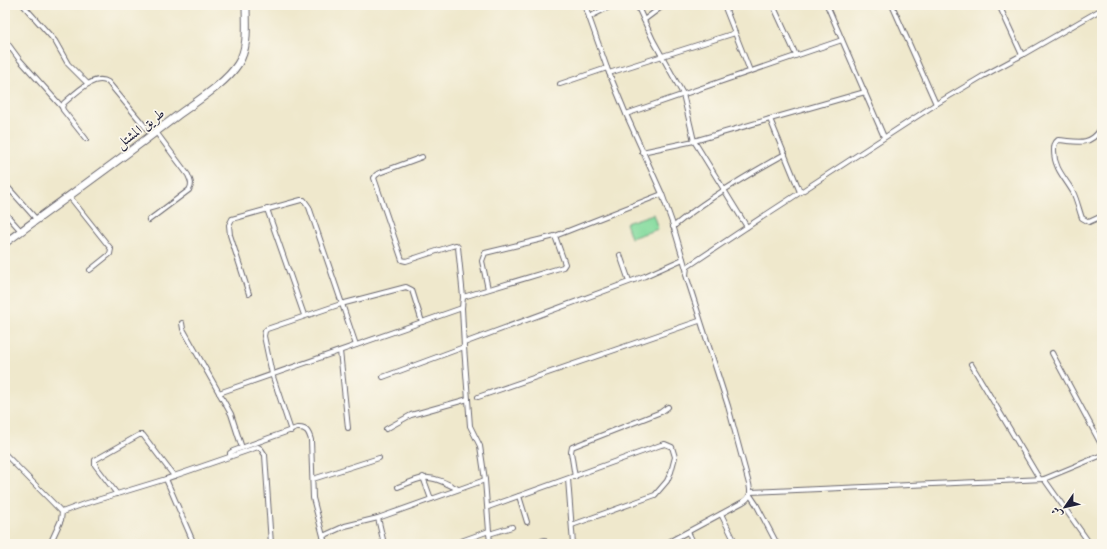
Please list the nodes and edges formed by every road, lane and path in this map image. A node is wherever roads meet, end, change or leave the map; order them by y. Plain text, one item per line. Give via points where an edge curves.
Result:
1 (24, 5) edge
2 (246, 5) edge
3 (585, 5) edge
4 (613, 5) edge
5 (637, 5) edge
6 (664, 5) edge
7 (724, 5) edge
8 (773, 5) edge
9 (827, 5) edge
10 (892, 5) edge
11 (999, 5) edge
12 (1102, 9) edge
13 (589, 17) junction
14 (644, 20) junction
15 (735, 33) junction
16 (5, 40) edge
17 (842, 40) junction
18 (796, 55) junction
19 (1022, 55) junction
20 (663, 57) junction
21 (607, 68) junction
22 (750, 71) junction
23 (610, 73) junction
24 (88, 84) junction
25 (560, 84) dead end
26 (865, 92) junction
27 (683, 94) junction
28 (936, 104) junction
29 (62, 107) junction
30 (626, 114) junction
31 (770, 119) junction
32 (1100, 130) dead end
33 (154, 134) junction
34 (884, 137) junction
35 (86, 139) dead end
36 (694, 141) junction
37 (642, 152) junction
38 (785, 154) junction
39 (422, 157) dead end
40 (5, 184) edge
41 (725, 190) junction
42 (800, 192) junction
43 (662, 194) junction
44 (69, 196) junction
45 (267, 209) junction
46 (5, 213) edge
47 (1102, 216) edge
48 (36, 220) junction
49 (149, 220) dead end
50 (673, 227) junction
51 (747, 227) junction
52 (21, 232) junction
53 (555, 236) junction
54 (5, 243) edge
55 (620, 255) dead end
56 (683, 259) junction
57 (90, 270) dead end
58 (686, 270) junction
59 (629, 282) junction
60 (488, 289) junction
61 (249, 294) dead end
62 (463, 297) junction
63 (341, 304) junction
64 (462, 308) junction
65 (304, 315) junction
66 (700, 321) junction
67 (422, 322) junction
68 (182, 323) dead end
69 (356, 345) junction
70 (464, 345) junction
71 (340, 351) junction
72 (1052, 354) dead end
73 (971, 364) dead end
74 (272, 374) junction
75 (383, 377) dead end
76 (219, 393) junction
77 (478, 397) dead end
78 (468, 399) junction
79 (668, 407) dead end
80 (348, 428) dead end
81 (386, 430) dead end
82 (291, 431) junction
83 (1102, 446) edge
84 (242, 448) junction
85 (5, 454) edge
86 (1102, 455) edge
87 (230, 456) junction
88 (378, 458) dead end
89 (174, 476) junction
90 (423, 477) junction
91 (575, 477) junction
92 (166, 479) junction
93 (313, 479) junction
94 (568, 479) junction
95 (1041, 479) junction
96 (485, 480) junction
97 (398, 487) dead end
98 (458, 489) junction
99 (117, 494) junction
100 (750, 494) junction
101 (519, 496) junction
102 (431, 499) junction
103 (488, 507) junction
104 (62, 512) junction
105 (721, 514) junction
106 (378, 518) junction
107 (528, 522) dead end
108 (572, 525) junction
109 (512, 527) dead end
110 (688, 532) junction
111 (489, 533) junction
112 (323, 536) junction
113 (544, 540) dead end
114 (51, 543) edge
115 (194, 544) edge
116 (271, 544) edge
117 (325, 544) edge
118 (384, 544) edge
119 (453, 544) edge
120 (490, 544) edge
121 (531, 544) edge
122 (573, 544) edge
123 (665, 544) edge
124 (694, 544) edge
125 (736, 544) edge
126 (777, 544) edge
127 (1090, 544) edge

1 - 24 street via 55,41 68,64
2 - 33 main road, طريق المشتل via 246,39 238,64 211,91
3 - 13 street
4 - 13 street
5 - 14 street
6 - 14 street
7 - 15 street
8 - 18 street
9 - 17 street
10 - 28 street
11 - 19 street
12 - 19 street
13 - 21 street
14 - 20 street
15 - 20 street
15 - 22 street
16 - 29 street
17 - 18 street
17 - 26 street
18 - 22 street
19 - 28 street
20 - 23 street
20 - 27 street
21 - 23 street
21 - 25 street
22 - 27 street
23 - 30 street
24 - 29 street
24 - 33 street via 96,79 108,82
26 - 31 street
26 - 34 street
27 - 30 street
27 - 36 street
28 - 34 street
29 - 35 street
30 - 37 street
31 - 36 street
31 - 38 street
32 - 47 street via 1095,137 1086,141 1058,140 1054,146 1054,156 1060,174 1073,192 1082,218 1088,222
33 - 44 main road, طريق المشتل
33 - 49 street via 188,175 191,187
34 - 42 street
36 - 37 street
36 - 41 street
37 - 43 street
38 - 41 street
38 - 42 street
39 - 62 street via 379,173 374,178 402,260 406,261 456,245 459,251
40 - 48 street
41 - 50 street
41 - 51 street
42 - 51 street
43 - 50 street
43 - 53 street
44 - 48 main road, طريق المشتل
44 - 57 street via 111,249 110,254
45 - 61 street via 232,219 229,225
45 - 63 street via 301,200 306,202
45 - 65 street
46 - 52 street
48 - 52 main road, طريق المشتل
50 - 56 street
51 - 58 street
52 - 54 main road, طريق المشتل
53 - 60 street via 485,253 482,262
53 - 60 street via 565,264 563,267
55 - 59 street
56 - 58 street
56 - 59 street
58 - 66 street
59 - 70 street
60 - 62 street
62 - 64 street
63 - 65 street
63 - 67 street via 406,287 412,290
63 - 69 street
64 - 67 street
64 - 70 street
65 - 74 street via 265,330
66 - 77 street
66 - 100 street via 728,406
67 - 69 street
68 - 76 street
69 - 71 street
70 - 75 street
70 - 78 street
71 - 74 street
71 - 80 street
72 - 83 street
73 - 95 street
74 - 76 street
74 - 82 street
76 - 84 street via 231,414
78 - 81 street via 411,415
78 - 96 street via 471,428 479,443
79 - 91 street via 572,447
82 - 84 street
82 - 93 street via 302,428 309,433
84 - 87 street via 231,452
85 - 104 street
86 - 95 street
87 - 89 street
87 - 116 street via 258,447 265,454
88 - 93 street
89 - 92 street
89 - 99 street via 143,435 139,435 94,462
90 - 97 street
90 - 98 street via 436,479
90 - 102 street
91 - 94 street
91 - 108 street via 665,444 672,447 675,453 669,478 655,495
92 - 99 street
92 - 115 street
93 - 112 street via 314,498
94 - 101 street
94 - 108 street
95 - 100 street
95 - 127 street
96 - 98 street
96 - 103 street
98 - 102 street
99 - 104 street
100 - 105 street via 743,502
100 - 126 street
101 - 103 street
101 - 107 street
102 - 106 street
103 - 111 street
104 - 114 street
105 - 110 street
105 - 125 street
106 - 112 street via 345,526
106 - 118 street
108 - 122 street
109 - 111 street
110 - 123 street
110 - 124 street
111 - 119 street
111 - 120 street
112 - 117 street
113 - 121 street

